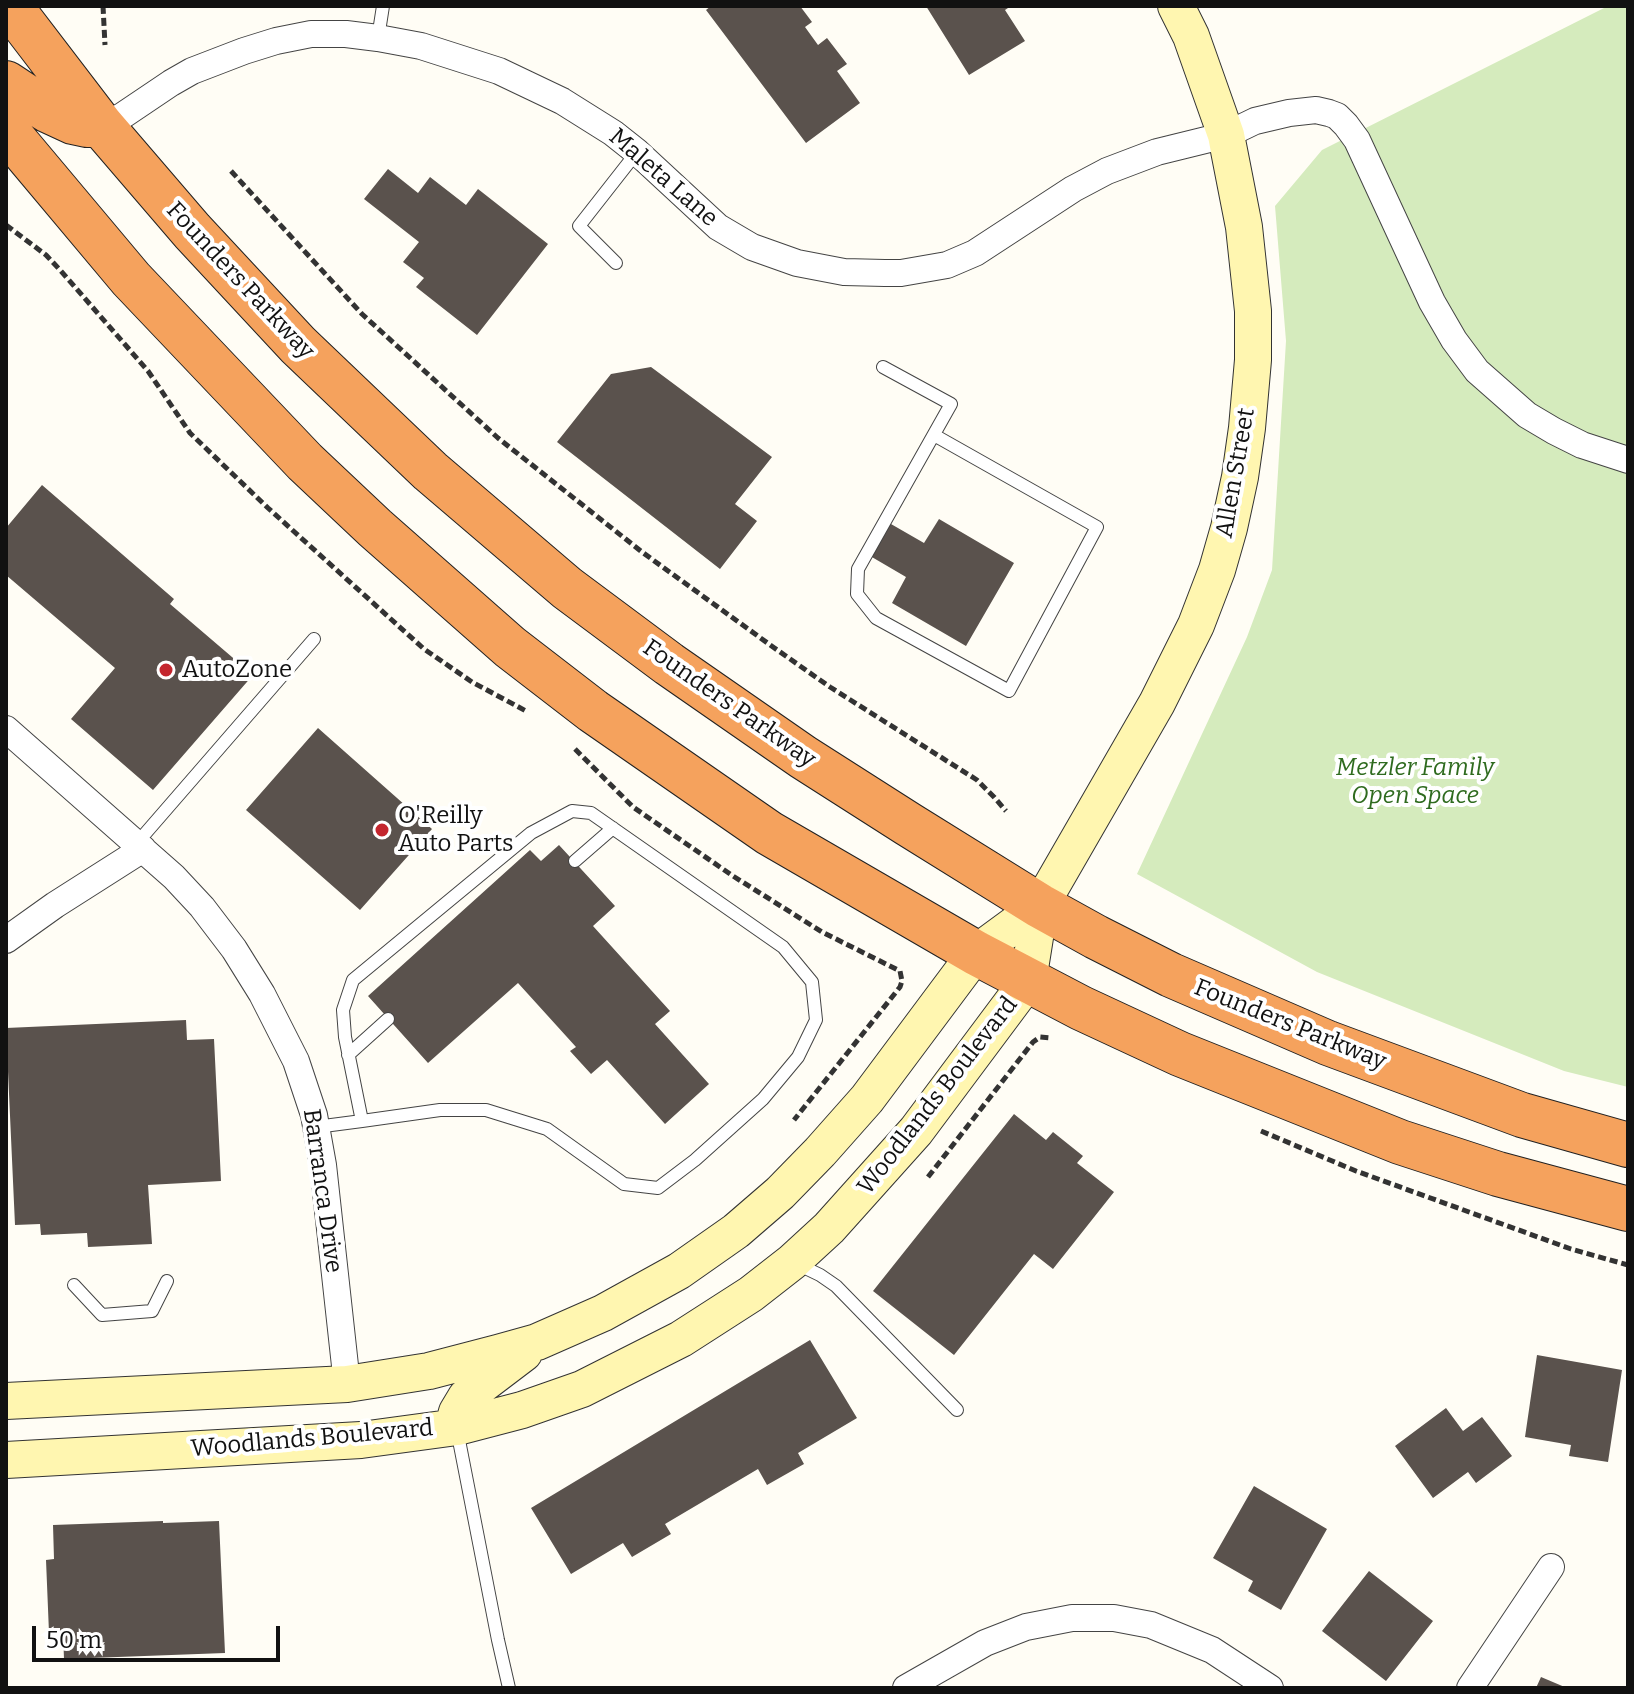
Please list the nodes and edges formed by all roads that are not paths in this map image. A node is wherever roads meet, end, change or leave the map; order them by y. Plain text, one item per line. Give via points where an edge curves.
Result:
1 (10, 6) edge
2 (383, 6) edge
3 (1176, 6) edge
4 (378, 38) junction
5 (6, 83) edge
6 (101, 125) junction
7 (6, 130) edge
8 (1226, 135) junction
9 (637, 152) junction
10 (616, 263) dead end
11 (883, 367) dead end
12 (934, 435) junction
13 (1628, 460) edge
14 (314, 639) dead end
15 (6, 729) edge
16 (613, 828) junction
17 (140, 846) junction
18 (575, 861) dead end
19 (1040, 906) junction
20 (6, 940) edge
21 (976, 953) junction
22 (1028, 981) junction
23 (388, 1019) dead end
24 (348, 1055) junction
25 (362, 1121) junction
26 (316, 1127) junction
27 (1628, 1145) edge
28 (1628, 1209) edge
29 (792, 1262) junction
30 (167, 1281) dead end
31 (74, 1285) dead end
32 (537, 1342) junction
33 (347, 1384) junction
34 (6, 1401) edge
35 (957, 1410) dead end
36 (457, 1427) junction
37 (6, 1460) edge
38 (1551, 1567) dead end
39 (509, 1688) edge
40 (906, 1688) edge
41 (1270, 1688) edge
42 (1470, 1688) edge

1 - 6 highway, Founders Parkway
2 - 4 lane
3 - 8 street, Allen Street
4 - 6 street, Maleta Lane via 311,34 244,51 192,71
4 - 9 street, Maleta Lane via 499,71 575,109
5 - 6 highway via 73,122
6 - 19 highway, Founders Parkway via 298,345 430,471 567,588 803,757
7 - 21 highway via 131,279 305,462 510,647 769,833
8 - 9 street, Maleta Lane via 1107,171 947,265 885,273 797,263 752,247 718,227
8 - 13 street, Maleta Lane via 1289,113 1316,110 1337,116 1357,140 1432,302 1477,371 1554,431
8 - 19 street, Allen Street via 1253,311 1247,428 1229,528 1196,625
9 - 10 lane via 579,226
11 - 12 lane via 951,404
12 - 12 lane via 1097,527 1009,691 876,618 857,594 858,569
14 - 17 lane
15 - 17 street, Barranca Drive
16 - 18 lane
16 - 24 lane via 591,813 572,811 531,833 353,980 343,1010
16 - 25 lane via 783,947 812,982 816,1020 798,1057 763,1099 658,1188 624,1184 547,1129 486,1110 440,1110
17 - 20 street
17 - 26 street, Barranca Drive via 202,907 234,949 296,1061
19 - 21 street
19 - 22 street, Woodlands Boulevard
19 - 27 highway, Founders Parkway via 1171,975 1328,1043 1522,1115
21 - 22 highway
21 - 32 street via 867,1099 780,1193 679,1271
22 - 28 highway via 1180,1054 1400,1142
22 - 29 street, Woodlands Boulevard via 916,1131
23 - 24 lane
24 - 25 lane
25 - 26 lane
26 - 33 street, Barranca Drive
29 - 35 lane via 836,1286
29 - 36 street, Woodlands Boulevard via 751,1294 631,1366 537,1405
30 - 31 lane via 152,1311 102,1315
32 - 33 street via 429,1371
32 - 36 street via 466,1397 457,1412
33 - 34 street
36 - 37 street, Woodlands Boulevard via 361,1440
36 - 39 lane
38 - 42 street
40 - 41 street via 985,1643 1026,1627 1072,1618 1151,1625 1212,1650

